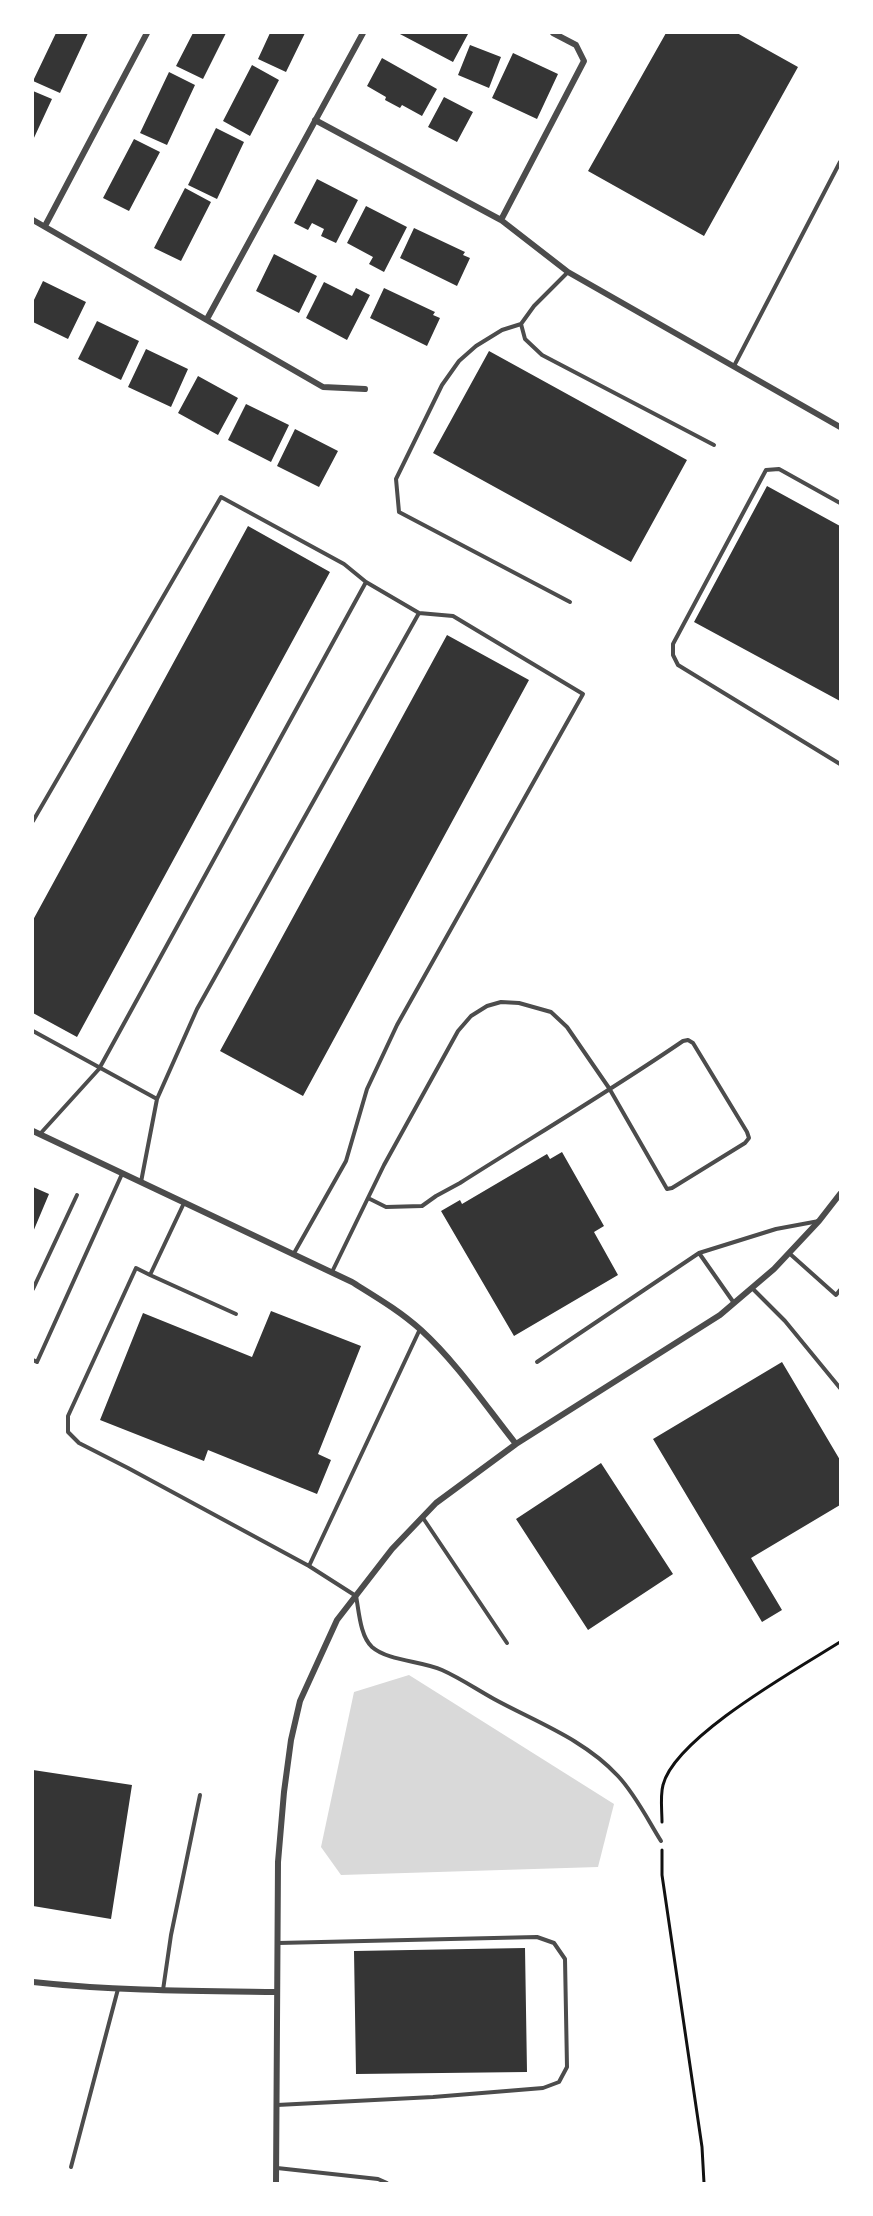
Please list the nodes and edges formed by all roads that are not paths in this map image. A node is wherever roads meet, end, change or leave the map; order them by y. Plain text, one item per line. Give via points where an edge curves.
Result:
1 (147, 33) edge
2 (363, 33) edge
3 (553, 33) edge
4 (315, 120) junction
5 (840, 162) edge
6 (33, 220) edge
7 (501, 220) junction
8 (45, 226) junction
9 (568, 272) junction
10 (207, 318) junction
11 (521, 324) junction
12 (733, 366) junction
13 (365, 389) dead end
14 (840, 427) edge
15 (714, 445) dead end
16 (840, 503) edge
17 (366, 582) junction
18 (570, 602) dead end
19 (419, 613) junction
20 (840, 764) edge
21 (33, 821) edge
22 (33, 1031) edge
23 (99, 1069) junction
24 (609, 1088) junction
25 (157, 1099) junction
26 (33, 1131) edge
27 (40, 1134) junction
28 (122, 1174) junction
29 (141, 1183) junction
30 (840, 1194) edge
31 (77, 1195) dead end
32 (368, 1198) junction
33 (184, 1203) junction
34 (819, 1221) junction
35 (699, 1253) junction
36 (789, 1254) junction
37 (293, 1255) junction
38 (332, 1272) junction
39 (150, 1275) junction
40 (752, 1288) junction
41 (33, 1289) edge
42 (840, 1290) edge
43 (838, 1297) edge
44 (734, 1303) junction
45 (236, 1314) dead end
46 (420, 1329) junction
47 (33, 1360) edge
48 (537, 1362) dead end
49 (840, 1388) edge
50 (516, 1444) junction
51 (422, 1517) junction
52 (309, 1566) junction
53 (356, 1596) junction
54 (507, 1643) dead end
55 (200, 1795) dead end
56 (661, 1841) road end
57 (277, 1943) junction
58 (33, 1982) edge
59 (118, 1989) junction
60 (163, 1990) junction
61 (276, 1992) junction
62 (277, 2105) junction
63 (71, 2167) dead end
64 (277, 2168) junction
65 (276, 2183) edge
66 (387, 2183) edge

1 - 8 street
2 - 4 street
3 - 7 street via 576,45 584,61
4 - 7 street
4 - 10 street
5 - 12 lane
6 - 8 street
7 - 9 street
8 - 10 street
9 - 11 lane
9 - 12 street
10 - 13 street via 323,387
11 - 15 lane via 525,339 542,355
11 - 18 lane via 476,346 442,385 396,479 399,512
12 - 14 street
16 - 20 lane via 779,470 766,470 673,644 678,665
17 - 19 lane
17 - 21 lane via 344,564 221,497
17 - 23 lane
19 - 25 lane via 197,1009
19 - 37 lane via 453,616 583,694 397,1025 367,1089 346,1161
22 - 23 lane
23 - 25 lane
23 - 27 lane
24 - 24 lane via 688,1040 749,1138 667,1189
24 - 32 lane via 422,1206 386,1207
24 - 32 lane via 567,1027 551,1012 519,1003 487,1006 458,1031
25 - 29 lane
26 - 27 street
27 - 28 street
28 - 29 street
28 - 47 lane via 37,1362
29 - 33 street
30 - 34 street
31 - 41 lane
32 - 38 lane
33 - 37 street
33 - 39 lane
34 - 35 lane via 776,1229
34 - 36 street
35 - 44 lane
35 - 48 lane
36 - 40 street
36 - 43 lane
37 - 38 street
38 - 46 street via 393,1307
39 - 45 lane
39 - 52 lane via 136,1268 68,1416 68,1432 79,1443
40 - 44 street
40 - 49 lane
42 - 43 lane
44 - 50 street
46 - 50 street via 447,1356
46 - 52 lane
50 - 51 street
51 - 53 street
51 - 54 lane
52 - 53 lane
53 - 56 lane via 364,1636 373,1648 390,1656 430,1664 570,1738 619,1777
53 - 57 street via 337,1620 304,1692 291,1740 278,1862
55 - 60 lane
57 - 61 street
57 - 62 lane via 537,1937 554,1943 565,1959 567,2067 559,2082 543,2088
58 - 59 street
59 - 60 street
59 - 63 lane
60 - 61 street
61 - 62 street
62 - 64 street
64 - 65 street
64 - 66 lane

